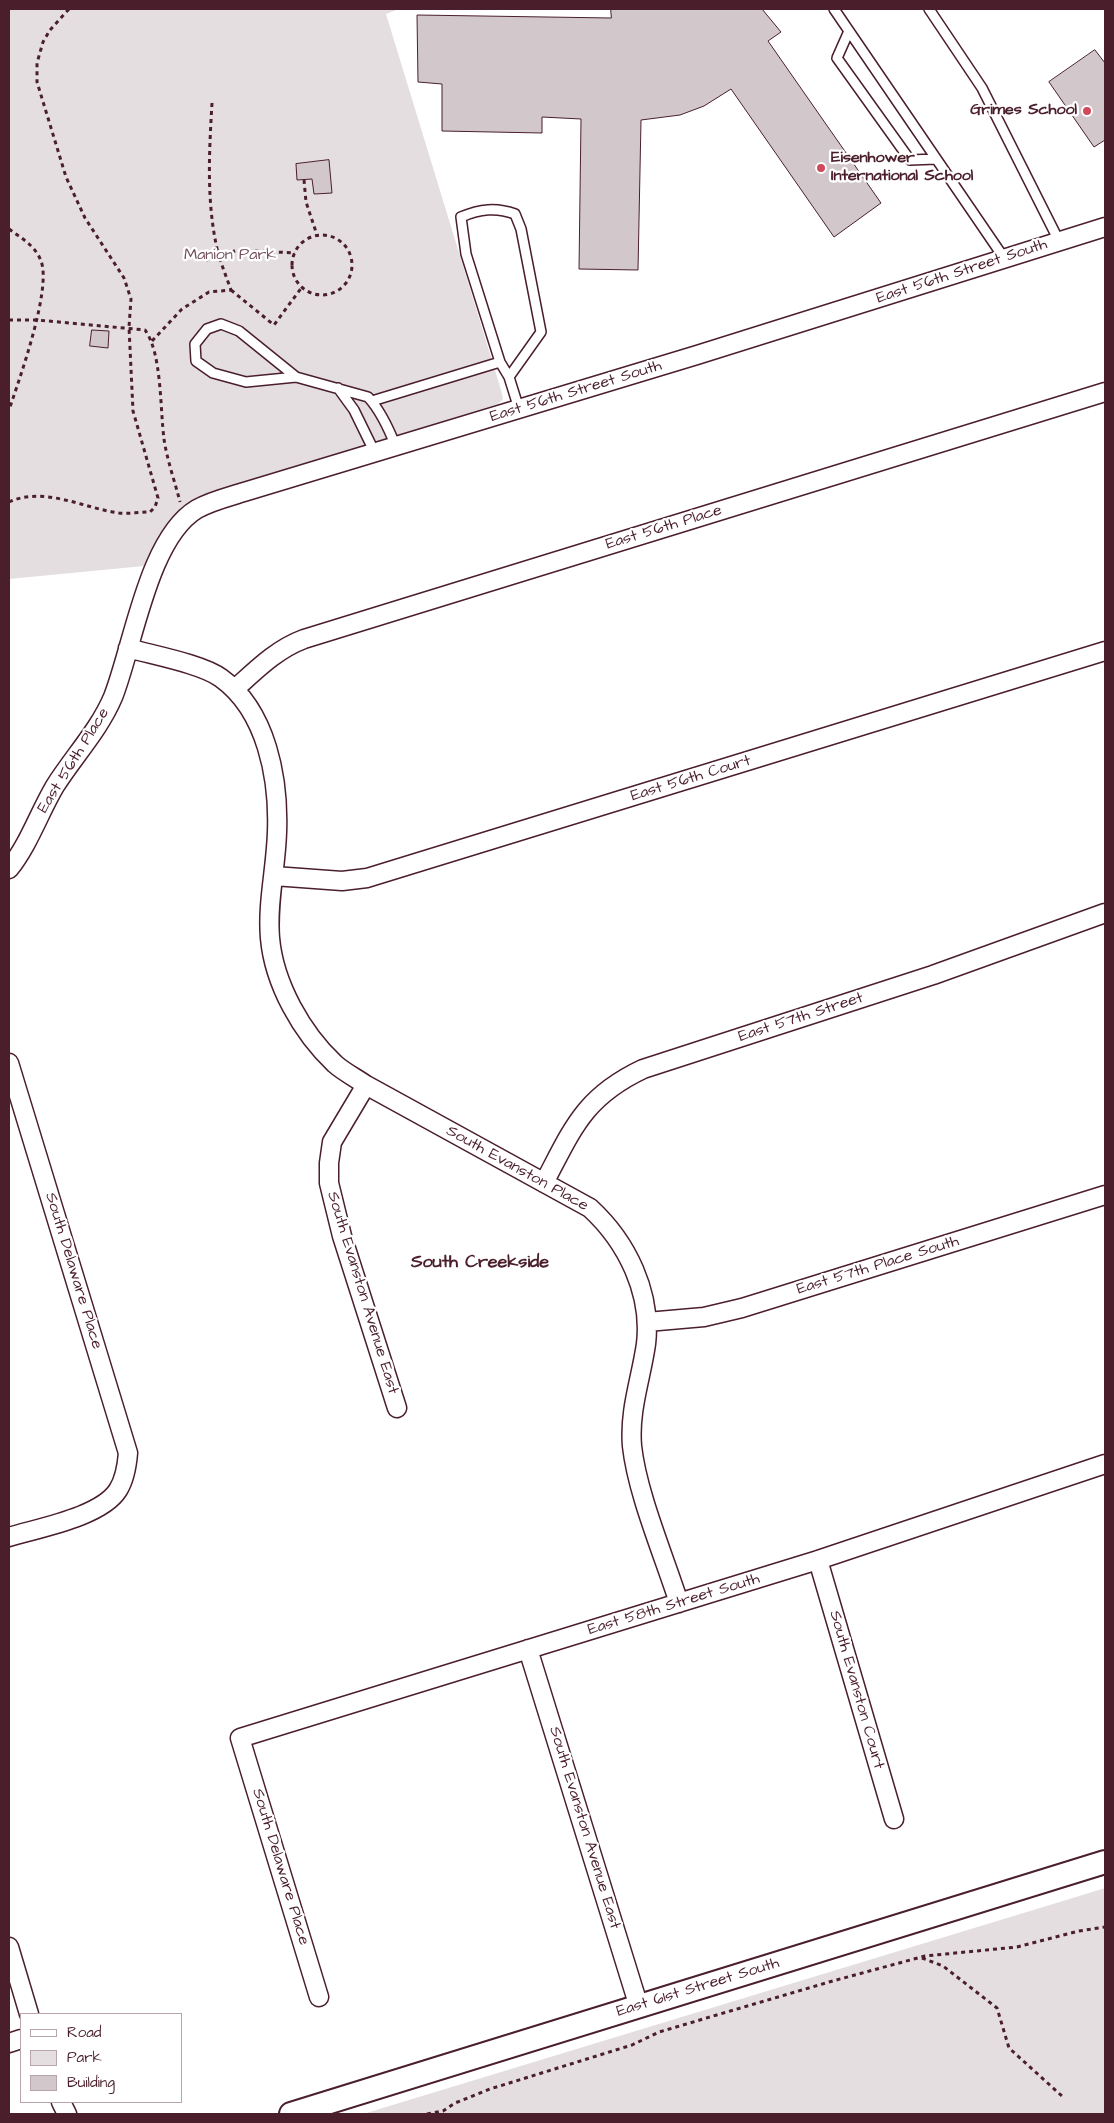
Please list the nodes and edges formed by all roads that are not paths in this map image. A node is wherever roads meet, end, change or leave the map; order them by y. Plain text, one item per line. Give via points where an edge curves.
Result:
1 (834, 9) edge
2 (929, 9) edge
3 (849, 31) junction
4 (936, 159) junction
5 (1105, 227) edge
6 (1059, 241) junction
7 (1004, 258) junction
8 (500, 362) junction
9 (296, 377) junction
10 (509, 377) junction
11 (338, 388) junction
12 (1105, 392) edge
13 (372, 401) junction
14 (519, 409) junction
15 (396, 447) junction
16 (375, 453) junction
17 (128, 648) junction
18 (1105, 651) edge
19 (235, 689) junction
20 (9, 868) edge
21 (274, 876) junction
22 (1105, 913) edge
23 (9, 1063) edge
24 (366, 1085) junction
25 (544, 1183) junction
26 (1105, 1195) edge
27 (647, 1322) junction
28 (396, 1408) dead end
29 (1105, 1465) edge
30 (9, 1537) edge
31 (818, 1560) junction
32 (679, 1603) junction
33 (528, 1649) junction
34 (240, 1738) joint
35 (894, 1819) dead end
36 (1105, 1862) edge
37 (9, 1947) edge
38 (319, 1997) dead end
39 (639, 2007) junction
40 (29, 2013) edge
41 (62, 2103) edge
42 (68, 2114) edge
43 (291, 2114) edge

1 - 3 lane
2 - 6 lane via 982,88
3 - 4 lane
3 - 4 lane via 838,58 910,160
4 - 7 lane
5 - 6 street, East 56th Street South
6 - 7 street, East 56th Street South
7 - 14 street, East 56th Street South
8 - 10 lane
8 - 10 lane via 466,254 461,217 478,210 503,210 515,214 521,230 540,332
8 - 13 lane
9 - 9 lane via 239,331 221,324 207,330 195,344 196,361 213,372 246,382
9 - 11 lane
10 - 14 lane
11 - 13 lane
11 - 16 lane via 354,410
12 - 19 street, East 56th Place via 304,639 274,655
13 - 15 lane
14 - 15 street, East 56th Street South
15 - 16 street, East 56th Street South
16 - 17 street, East 56th Street South via 244,492 197,510 168,541 145,590
17 - 19 street via 199,668 219,676
17 - 20 street, East 56th Place via 112,698 98,725 55,786 18,858
18 - 21 street, East 56th Court via 367,878 342,881
19 - 21 street via 261,731 273,777 277,832
21 - 24 street via 270,939 286,991 305,1028 320,1048 336,1065
22 - 25 street, East 57th Street via 933,975 630,1075 606,1089 580,1117
23 - 30 street, South Delaware Place via 128,1453 118,1490 102,1506
24 - 25 street, South Evanston Place
24 - 28 street, South Evanston Avenue East via 332,1142 329,1183 340,1229
25 - 27 street, South Evanston Place via 590,1208 620,1242 643,1294
26 - 27 street, East 57th Place South via 742,1308 704,1317
27 - 32 street, South Evanston Place via 646,1345 631,1417 632,1447 640,1483
29 - 31 street, East 58th Street South
31 - 32 street, East 58th Street South
31 - 35 street, South Evanston Court
32 - 33 street, East 58th Street South
33 - 34 street, East 58th Street South
33 - 39 street, South Evanston Avenue East
34 - 38 street, South Delaware Place
36 - 39 street, East 61st Street South
37 - 40 street
39 - 43 street, East 61st Street South
41 - 42 street

